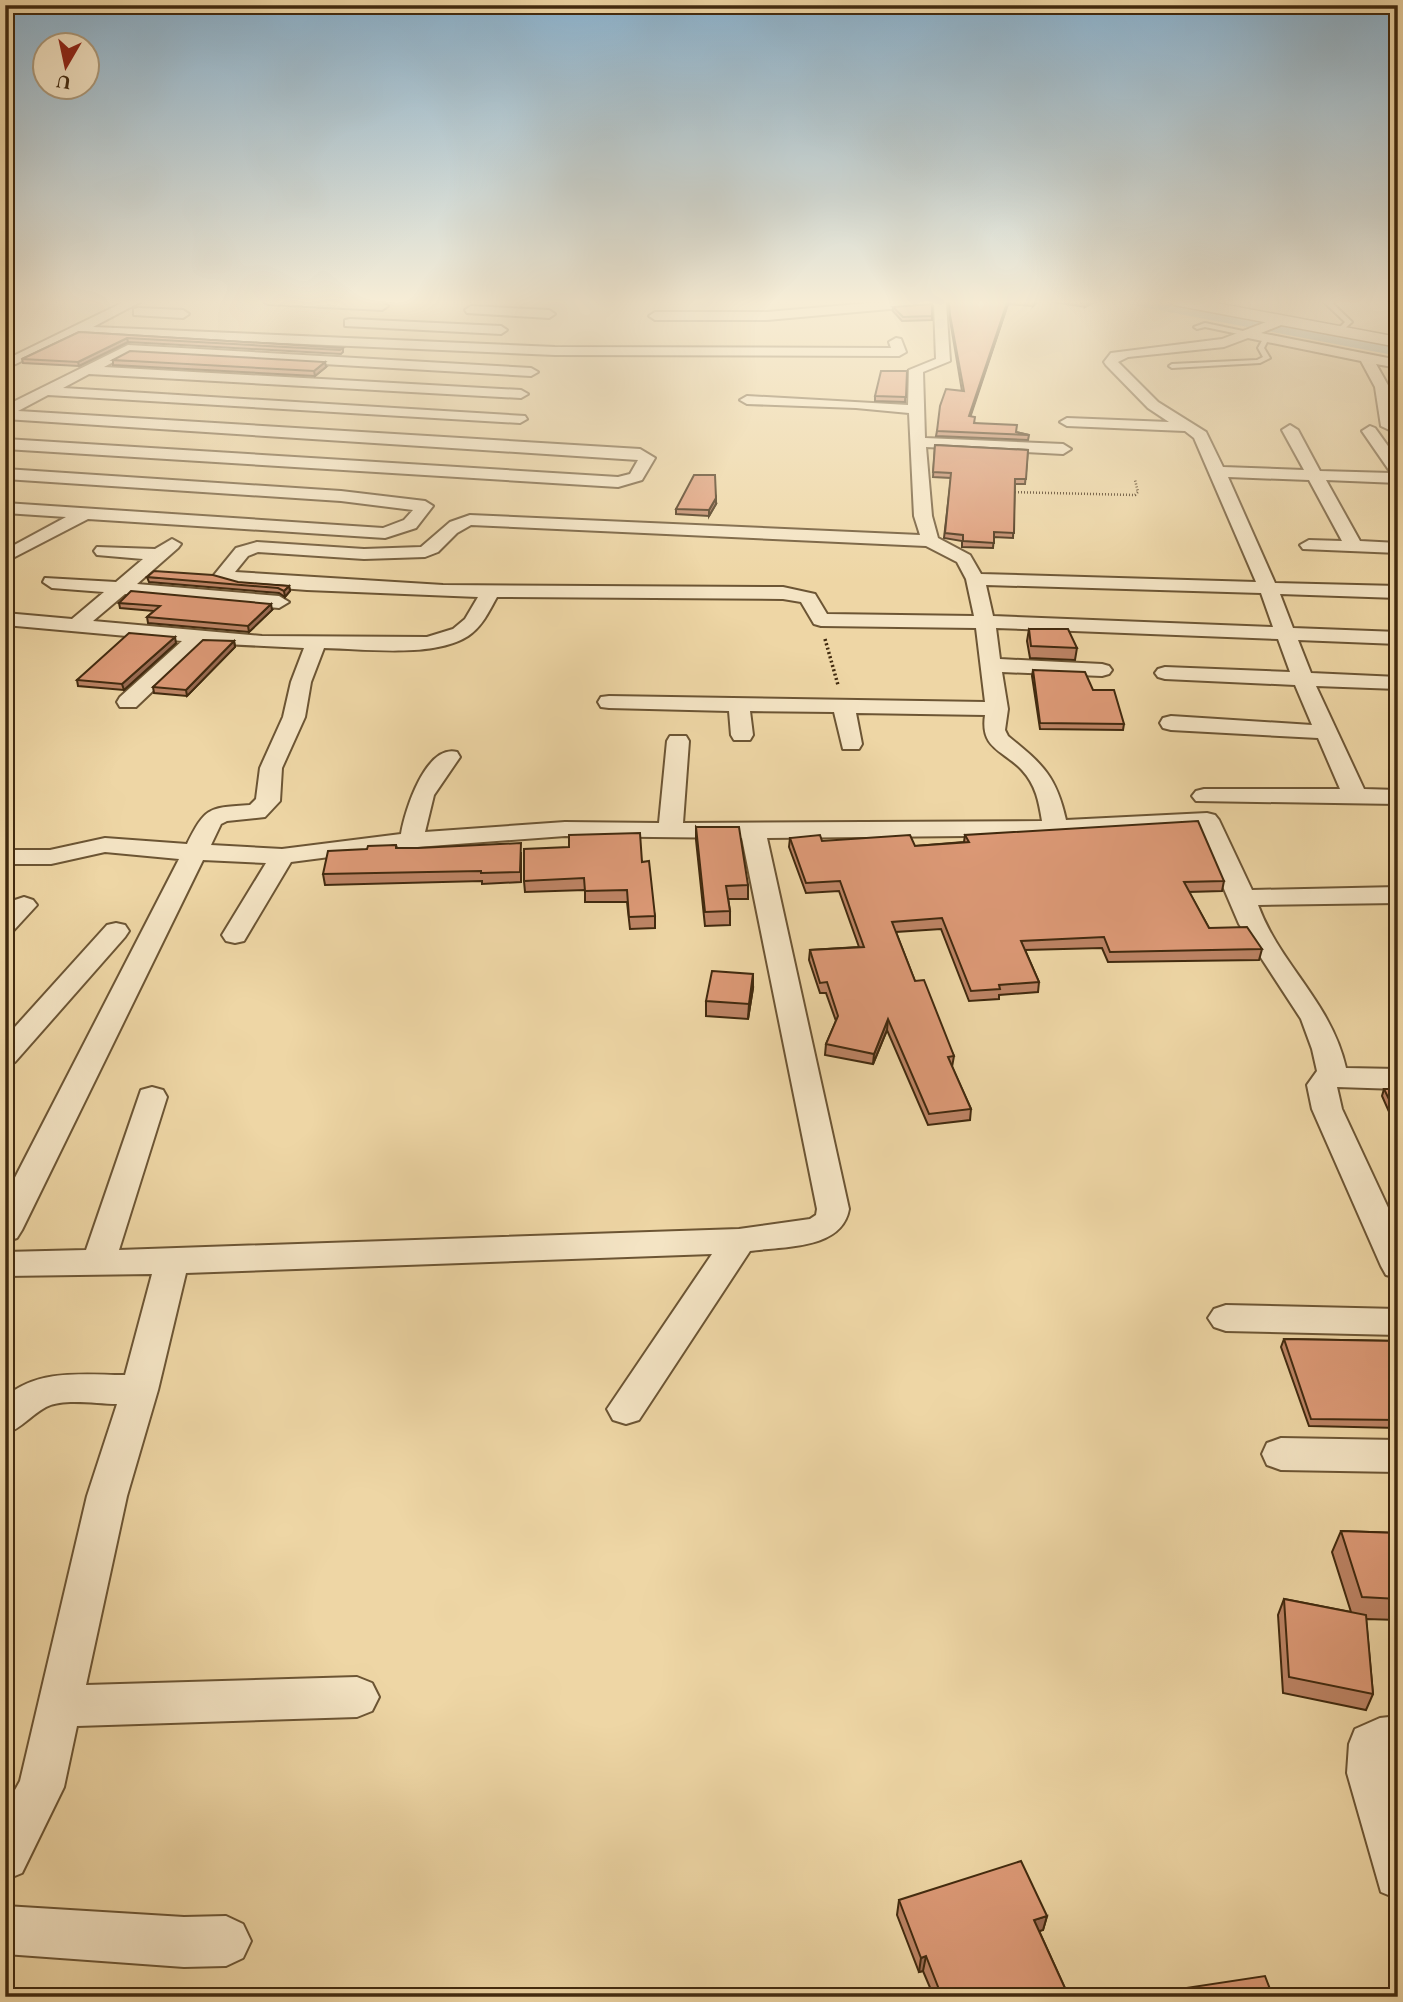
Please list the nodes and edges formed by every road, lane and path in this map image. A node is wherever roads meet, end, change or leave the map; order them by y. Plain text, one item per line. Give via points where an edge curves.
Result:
1 (42, 393) edge
2 (83, 393) edge
3 (239, 393) edge
4 (442, 393) edge
5 (510, 393) edge
6 (915, 393) edge
7 (1141, 393) edge
8 (1383, 393) edge
9 (521, 394) dead end
10 (747, 400) dead end
11 (227, 403) junction
12 (918, 410) junction
13 (5, 414) edge
14 (420, 414) junction
15 (520, 419) dead end
16 (1067, 422) dead end
17 (196, 427) junction
18 (1191, 427) junction
19 (1290, 430) dead end
20 (1398, 430) edge
21 (1370, 431) dead end
22 (396, 439) junction
23 (919, 442) junction
24 (5, 444) edge
25 (1063, 449) dead end
26 (161, 454) junction
27 (370, 466) junction
28 (1217, 471) junction
29 (5, 474) edge
30 (1313, 475) junction
31 (1398, 475) edge
32 (1135, 480) dead end
33 (125, 482) junction
34 (1009, 492) edge
35 (341, 496) junction
36 (5, 508) edge
37 (85, 514) junction
38 (930, 541) junction
39 (1309, 545) dead end
40 (1354, 546) junction
41 (1398, 548) edge
42 (103, 551) dead end
43 (5, 557) edge
44 (975, 579) junction
45 (52, 582) dead end
46 (119, 589) junction
47 (1269, 590) junction
48 (491, 592) junction
49 (1398, 592) edge
50 (279, 603) dead end
51 (5, 620) edge
52 (821, 620) junction
53 (985, 622) junction
54 (76, 626) junction
55 (1287, 635) junction
56 (199, 636) junction
57 (1398, 638) edge
58 (317, 642) junction
59 (990, 664) junction
60 (1102, 670) dead end
61 (1166, 673) dead end
62 (1303, 680) junction
63 (1398, 683) edge
64 (128, 702) dead end
65 (609, 702) dead end
66 (739, 703) junction
67 (844, 706) junction
68 (997, 709) junction
69 (1171, 723) dead end
70 (1327, 732) junction
71 (741, 735) dead end
72 (678, 741) dead end
73 (851, 744) dead end
74 (449, 757) dead end
75 (1204, 796) dead end
76 (1355, 796) junction
77 (1398, 797) edge
78 (1056, 828) junction
79 (670, 829) junction
80 (753, 831) junction
81 (412, 840) junction
82 (196, 852) junction
83 (282, 856) junction
84 (5, 857) edge
85 (1398, 895) edge
86 (1244, 898) junction
87 (24, 905) dead end
88 (5, 924) edge
89 (116, 931) dead end
90 (235, 935) dead end
91 (17, 1027) edge
92 (5, 1056) edge
93 (1333, 1077) junction
94 (1398, 1079) edge
95 (152, 1097) dead end
96 (5, 1230) edge
97 (739, 1241) junction
98 (99, 1261) junction
99 (172, 1261) junction
100 (5, 1264) edge
101 (1398, 1266) edge
102 (1226, 1318) dead end
103 (1398, 1322) edge
104 (140, 1390) junction
105 (626, 1409) dead end
106 (5, 1419) edge
107 (1281, 1454) dead end
108 (1398, 1456) edge
109 (357, 1697) dead end
110 (62, 1706) junction
111 (1398, 1737) edge
112 (5, 1856) edge
113 (1398, 1875) edge
114 (5, 1930) edge
115 (226, 1941) dead end

1 - 13 street
2 - 11 street
3 - 11 street
4 - 14 street
5 - 9 street
6 - 12 street
7 - 18 street
8 - 20 street via 1389,426
10 - 12 street
11 - 14 street
11 - 17 street
12 - 23 street
13 - 17 street
14 - 15 street
14 - 22 street
16 - 18 street
17 - 22 street
17 - 26 street
18 - 28 street via 1201,435
19 - 30 street
21 - 31 street
22 - 27 street
22 - 27 street via 647,458 636,477 618,482
23 - 25 street
23 - 38 street via 923,516
24 - 26 street
26 - 27 street
26 - 33 street
27 - 35 street
28 - 30 street
28 - 47 street
29 - 33 street
30 - 31 street
30 - 40 street
32 - 34 path via 1138,494 1132,495
33 - 35 street
33 - 37 street
35 - 37 street via 425,506 410,524 385,533
36 - 37 street
37 - 43 street
38 - 44 street via 964,559
38 - 48 street via 470,520 454,524 435,548 425,552 364,554 257,547 242,552 223,575 344,589
39 - 40 street
40 - 41 street
42 - 46 street via 166,549
44 - 47 street
44 - 53 street
45 - 46 street
46 - 50 street
46 - 54 street
47 - 49 street
47 - 55 street
48 - 52 street via 783,593 808,598
48 - 58 street via 472,622 451,637 428,643
51 - 54 street
52 - 53 street
52 - 67 path
53 - 55 street
53 - 59 street
54 - 56 street
55 - 57 street
55 - 62 street
56 - 58 street
56 - 64 street
58 - 82 street via 301,682 295,717 271,768 265,806 256,812 214,817
59 - 60 street
59 - 68 street
61 - 62 street
62 - 63 street
62 - 70 street
65 - 66 street
66 - 67 street
66 - 71 street
67 - 68 street
67 - 73 street
68 - 78 street via 998,739 1041,780
69 - 70 street
70 - 76 street
72 - 79 street
74 - 81 street via 417,803
75 - 76 street
76 - 77 street
78 - 80 street
78 - 86 street via 1207,820
79 - 80 street
79 - 81 street via 565,829
80 - 97 street via 833,1209 831,1220 819,1229
81 - 83 street
82 - 83 street
82 - 84 street via 105,845 51,857
82 - 96 street
83 - 90 street
85 - 86 street
86 - 93 street via 1252,924 1315,1019
87 - 88 street
89 - 91 street
91 - 92 street
93 - 94 street
93 - 101 street via 1322,1085 1327,1108
95 - 98 street
97 - 99 street
97 - 105 street
98 - 99 street
98 - 100 street
99 - 104 street
102 - 103 street
104 - 106 street via 51,1389 30,1398
104 - 110 street via 107,1496
107 - 108 street
109 - 110 street
110 - 112 street via 41,1787
111 - 113 street via 1371,1744 1369,1756
114 - 115 street

